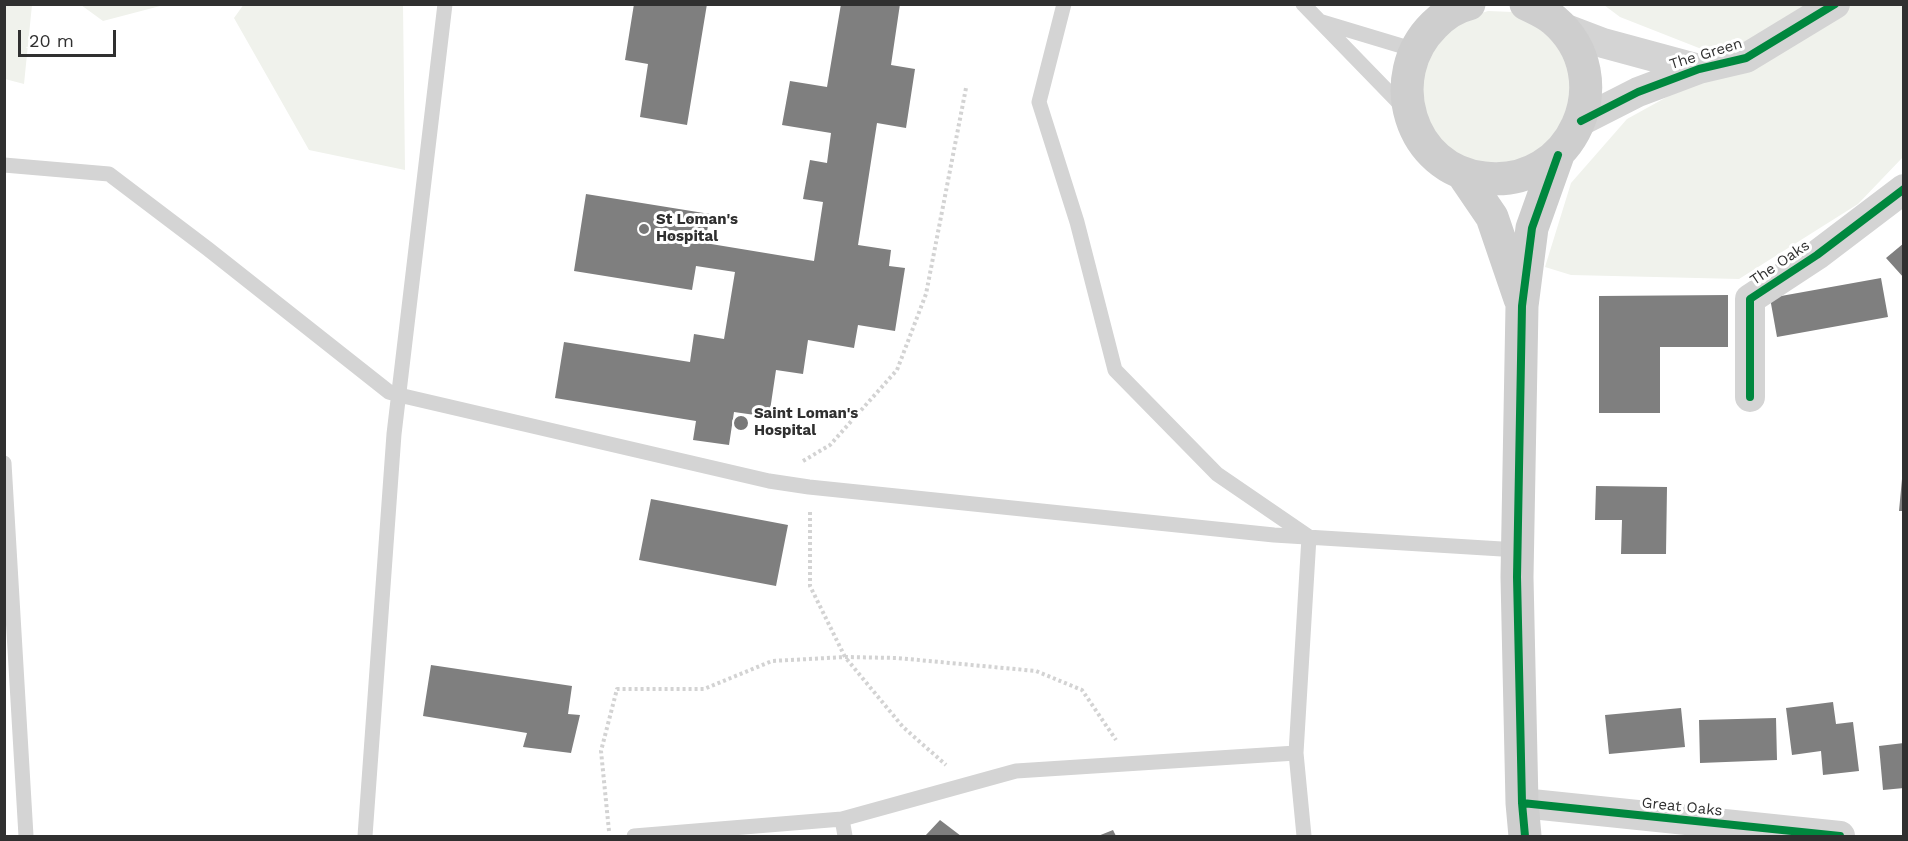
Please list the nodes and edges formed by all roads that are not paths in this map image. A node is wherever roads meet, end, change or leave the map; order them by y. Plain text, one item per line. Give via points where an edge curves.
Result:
1 (445, 4) edge
2 (1064, 4) edge
3 (1304, 4) edge
4 (1835, 4) edge
5 (1466, 5) edge
6 (1544, 13) edge
7 (1319, 21) junction
8 (1415, 50) junction
9 (1699, 69) junction
10 (1410, 115) junction
11 (1581, 121) junction
12 (1558, 155) junction
13 (4, 165) edge
14 (1462, 173) junction
15 (1904, 189) edge
16 (1522, 306) junction
17 (399, 395) junction
18 (1750, 397) dead end
19 (4, 463) edge
20 (1308, 537) junction
21 (1518, 550) junction
22 (10, 679) edge
23 (1296, 753) junction
24 (1522, 803) junction
25 (842, 819) junction
26 (26, 837) edge
27 (365, 837) edge
28 (634, 837) edge
29 (844, 837) edge
30 (1304, 837) edge
31 (1525, 837) edge
32 (1840, 837) edge

1 - 17 lane
2 - 20 lane via 1039,102 1077,222 1115,370 1217,474
3 - 7 lane
4 - 9 street, The Green via 1746,58
5 - 8 street via 1442,18
6 - 9 street, The Green via 1603,43
6 - 11 street via 1576,47 1584,71 1586,96
7 - 8 lane
7 - 10 lane
8 - 10 street via 1406,93
9 - 11 street, The Green via 1638,92
10 - 14 street via 1429,150
11 - 12 street
12 - 14 street via 1523,176 1502,179
12 - 16 street via 1532,228
13 - 17 lane via 109,174 388,392
14 - 16 street via 1492,217
15 - 18 street, The Oaks via 1817,255 1750,299
16 - 21 street
17 - 20 lane via 769,482
17 - 27 lane
19 - 22 lane
20 - 21 lane
20 - 23 lane
21 - 24 street
22 - 26 lane
23 - 25 lane via 1016,771
23 - 30 lane
24 - 31 street
24 - 32 street, Great Oaks
25 - 28 lane
25 - 29 lane

